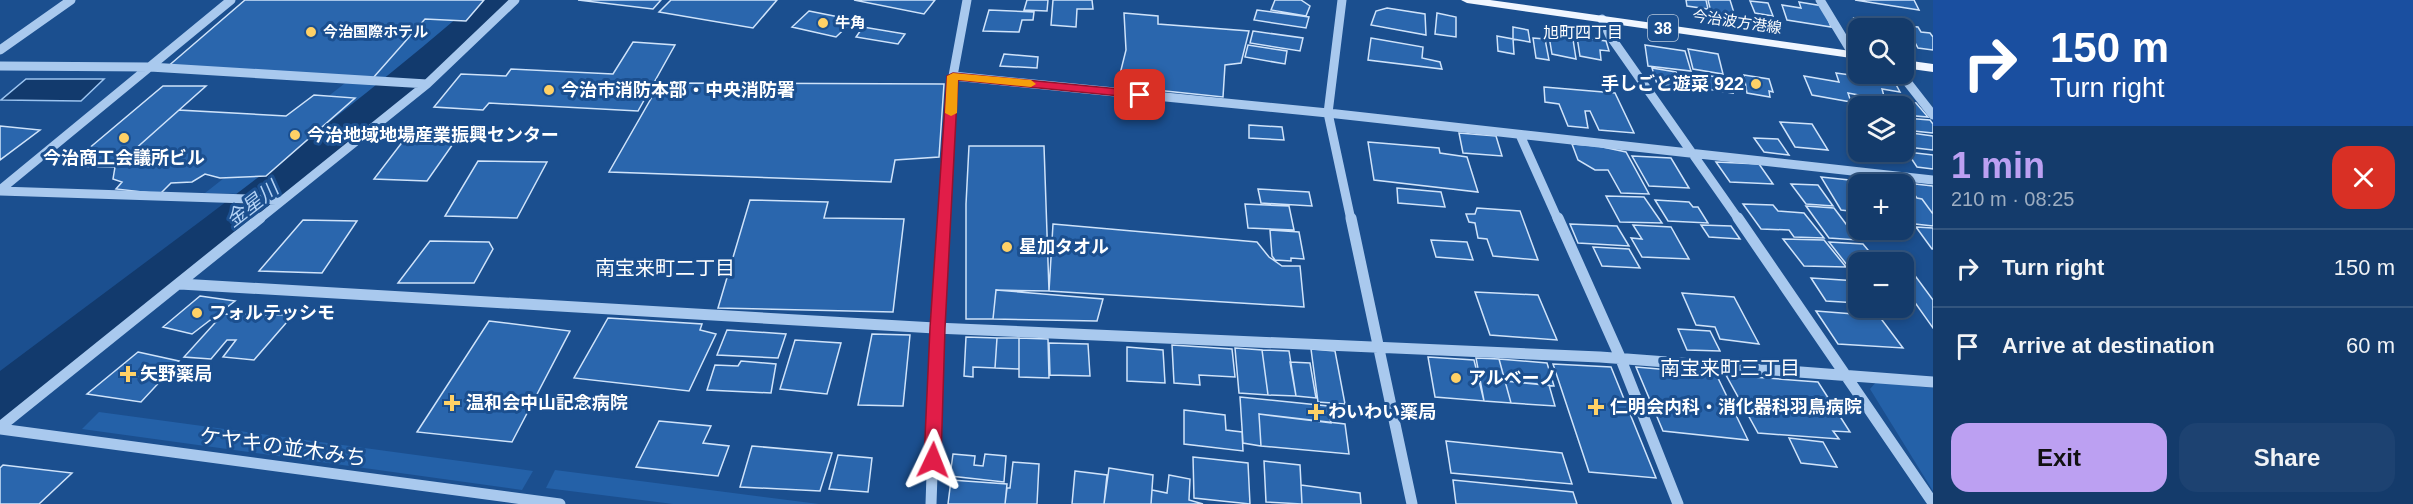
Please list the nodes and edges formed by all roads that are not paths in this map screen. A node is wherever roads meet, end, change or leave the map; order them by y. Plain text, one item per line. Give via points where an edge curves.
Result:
1 (71, 0) edge
2 (231, 0) edge
3 (515, 0) edge
4 (967, 0) edge
5 (1342, 0) edge
6 (1467, 0) edge
7 (1820, 0) edge
8 (1602, 19) junction
9 (1848, 44) edge
10 (0, 50) edge
11 (1848, 55) edge
12 (1914, 65) edge
13 (0, 66) edge
14 (150, 67) junction
15 (1933, 68) edge
16 (953, 76) junction
17 (427, 84) junction
18 (1909, 84) edge
19 (1328, 113) junction
20 (1933, 115) edge
21 (1520, 135) junction
22 (1695, 153) junction
23 (1933, 180) edge
24 (0, 190) edge
25 (284, 200) junction
26 (180, 284) junction
27 (937, 328) junction
28 (1378, 348) junction
29 (1620, 357) junction
30 (1841, 373) junction
31 (1933, 382) edge
32 (0, 428) edge
33 (510, 501) edge
34 (1933, 503) edge
35 (560, 504) edge
36 (931, 504) edge
37 (1412, 504) edge
38 (1678, 504) edge

1 - 10 street
2 - 14 street
3 - 17 street
4 - 16 street
5 - 19 street
6 - 8 main road, 今治波方港線 / 38
7 - 9 street
8 - 11 main road, 今治波方港線 / 38
8 - 22 street via 1610,36
12 - 15 main road
13 - 14 street
14 - 17 street
14 - 24 street
16 - 19 street
16 - 27 street
17 - 25 street
18 - 20 street
19 - 21 street
19 - 28 street
21 - 22 street
21 - 29 street
22 - 23 street
22 - 30 street
24 - 25 street
25 - 26 street
26 - 27 street
26 - 32 street
27 - 28 street
27 - 36 street
28 - 29 street
28 - 37 street
29 - 30 street
29 - 38 street
30 - 31 street
30 - 34 street
32 - 33 street, ケヤキの並木みち
33 - 35 street, ケヤキの並木みち

